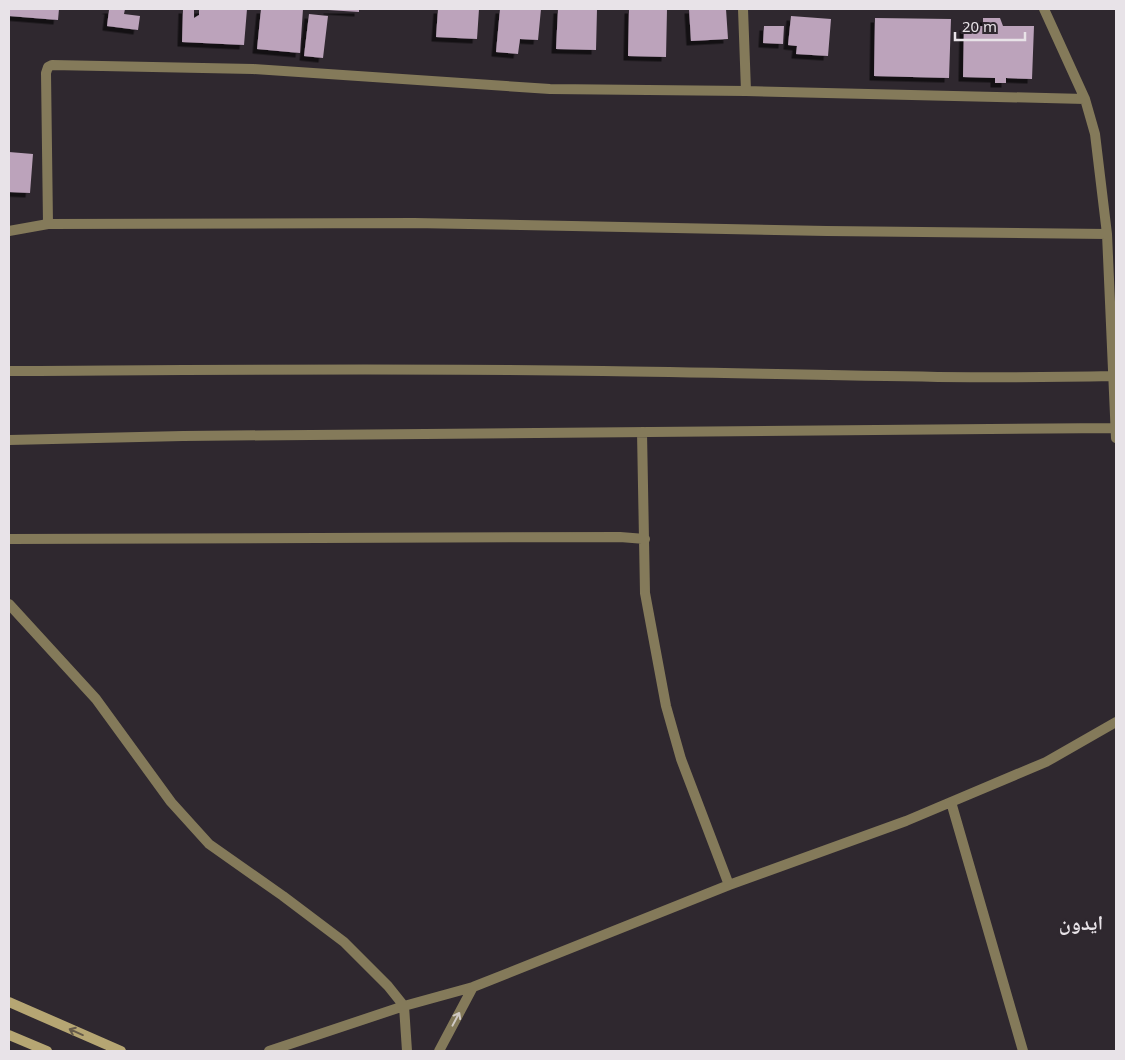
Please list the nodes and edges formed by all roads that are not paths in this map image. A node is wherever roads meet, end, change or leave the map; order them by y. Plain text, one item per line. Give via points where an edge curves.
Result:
1 (743, 9) edge
2 (1044, 9) edge
3 (746, 91) junction
4 (1085, 100) junction
5 (48, 224) junction
6 (9, 231) edge
7 (1107, 234) junction
8 (9, 371) edge
9 (1113, 376) junction
10 (642, 432) junction
11 (1116, 433) edge
12 (9, 440) edge
13 (645, 538) junction
14 (9, 539) edge
15 (9, 604) edge
16 (1116, 722) edge
17 (952, 802) junction
18 (729, 885) junction
19 (473, 988) junction
20 (9, 1002) edge
21 (404, 1006) junction
22 (9, 1035) edge
23 (47, 1051) edge
24 (121, 1051) edge
25 (269, 1051) edge
26 (408, 1051) edge
27 (439, 1051) edge
28 (1023, 1051) edge

1 - 3 street
2 - 4 street
3 - 4 street
3 - 5 street via 550,90 253,69 52,65 46,73
4 - 7 street via 1094,134
5 - 6 street
5 - 7 street via 414,223
7 - 9 street
8 - 9 street via 612,371 1015,379
9 - 11 street
10 - 11 street
10 - 12 street
10 - 13 street
13 - 14 street
13 - 18 street via 645,593 666,706 681,759
15 - 21 street via 96,699 171,802 209,844 344,942
16 - 17 street via 1046,762
17 - 18 street
17 - 28 street
18 - 19 street
19 - 21 street
27 -> 19 street
24 -> 20 main road
21 - 25 street
21 - 26 street
22 - 23 main road

